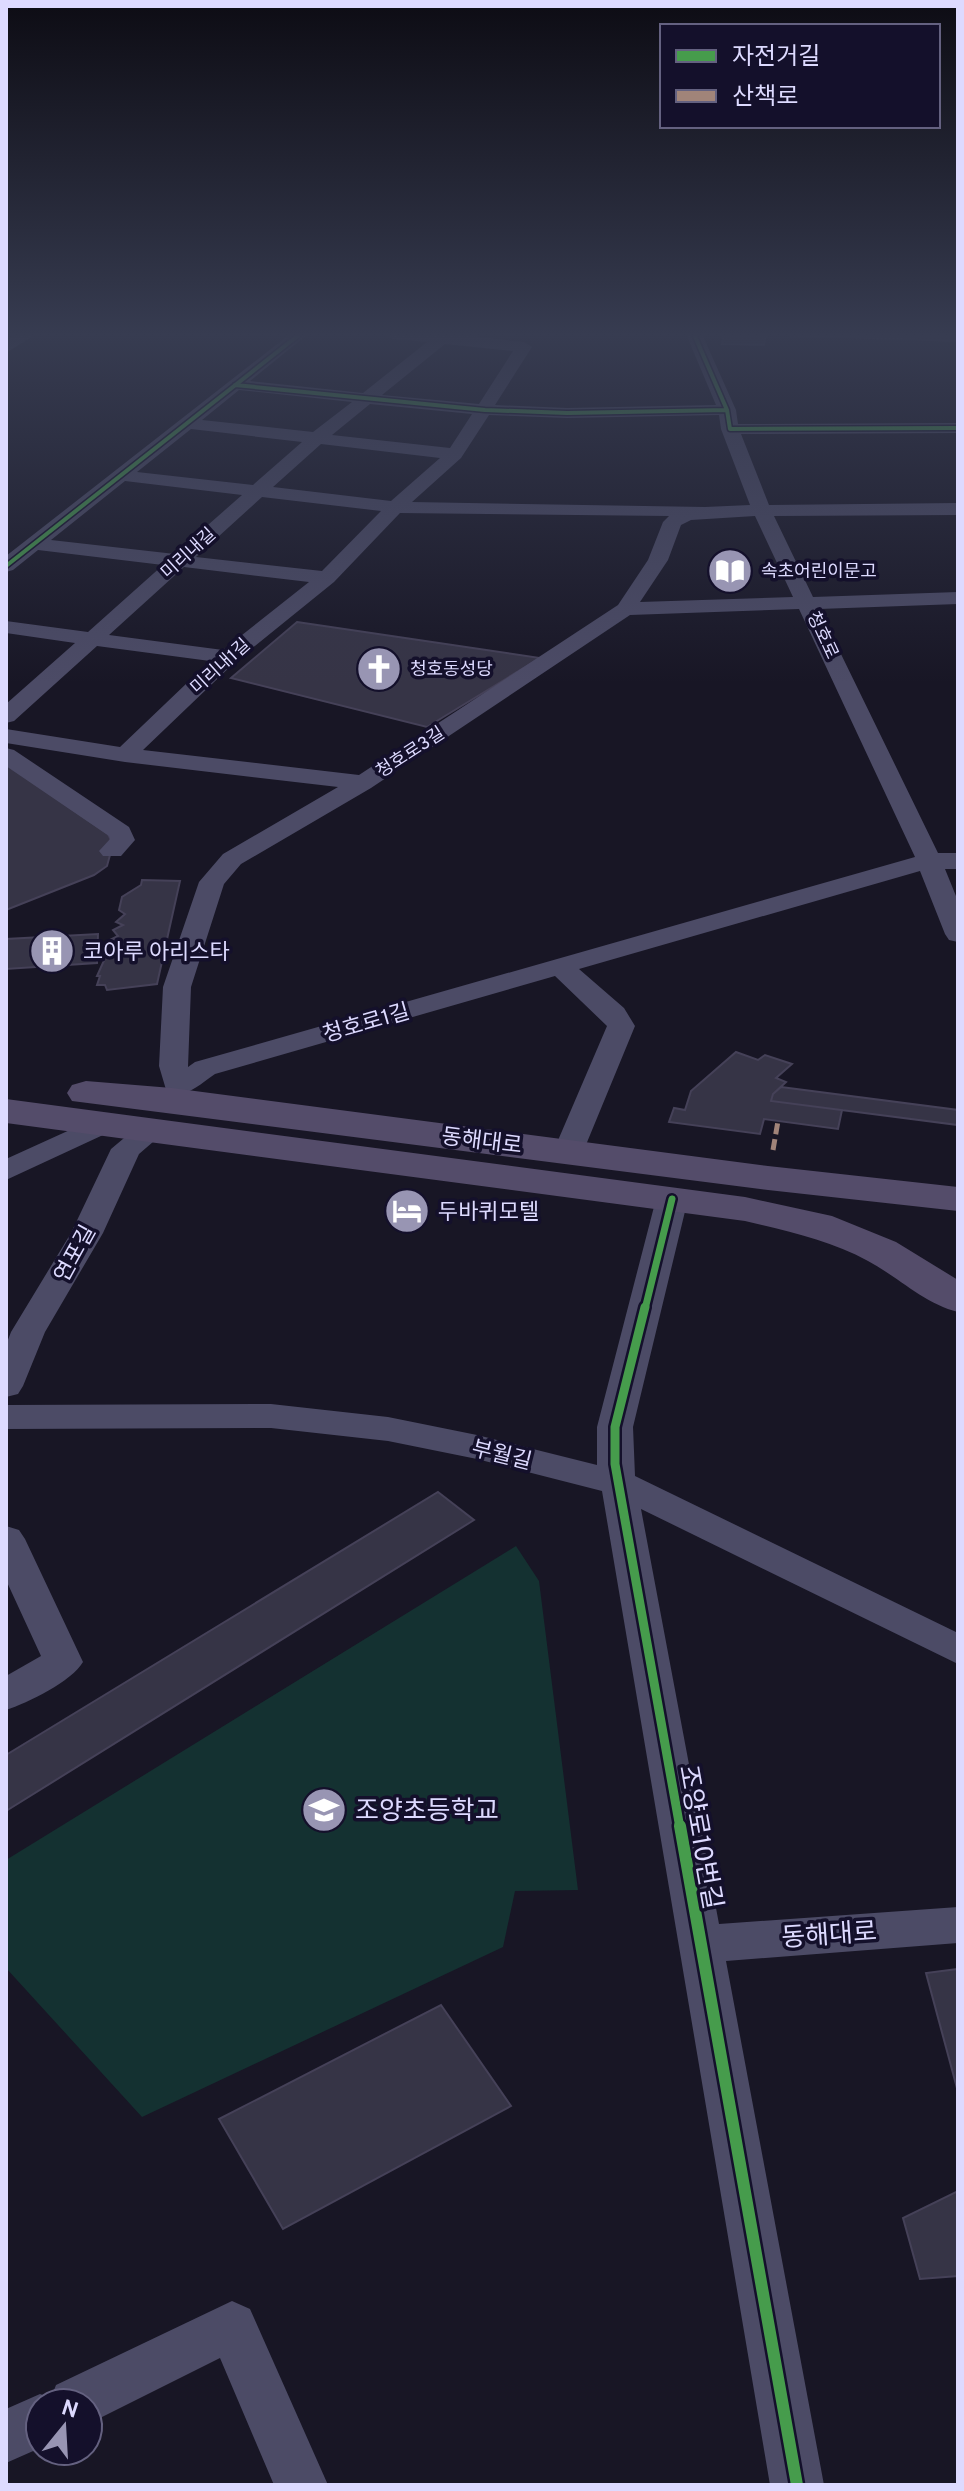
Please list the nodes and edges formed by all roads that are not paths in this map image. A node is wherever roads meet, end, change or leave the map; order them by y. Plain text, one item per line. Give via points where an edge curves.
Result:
1 (150, 450) edge
2 (303, 450) edge
3 (423, 450) edge
4 (458, 450) edge
5 (739, 450) edge
6 (455, 454) junction
7 (119, 475) junction
8 (256, 492) junction
9 (395, 507) junction
10 (958, 509) edge
11 (721, 511) junction
12 (762, 511) junction
13 (34, 544) junction
14 (180, 561) junction
15 (6, 566) edge
16 (327, 578) junction
17 (958, 598) edge
18 (808, 603) junction
19 (625, 609) junction
20 (6, 627) edge
21 (93, 639) junction
22 (227, 657) junction
23 (6, 716) edge
24 (6, 736) edge
25 (6, 755) edge
26 (125, 755) junction
27 (363, 783) junction
28 (112, 851) dead end
29 (929, 861) junction
30 (958, 861) edge
31 (958, 934) edge
32 (560, 966) junction
33 (6, 1083) edge
34 (167, 1105) junction
35 (6, 1111) edge
36 (105, 1123) junction
37 (568, 1152) junction
38 (6, 1171) edge
39 (512, 1178) junction
40 (672, 1199) junction
41 (958, 1199) edge
42 (958, 1223) edge
43 (958, 1299) edge
44 (6, 1386) edge
45 (6, 1417) edge
46 (619, 1483) junction
47 (6, 1539) edge
48 (958, 1650) edge
49 (6, 1695) edge
50 (958, 1925) edge
51 (701, 1944) junction
52 (104, 2389) edge
53 (24, 2428) edge
54 (6, 2437) edge
55 (301, 2485) edge
56 (797, 2485) edge

1 - 7 street
2 - 8 street, 미리내길
3 - 6 street
4 - 6 street, 미리내1길
5 - 12 street, 청호로
6 - 9 street, 미리내1길
7 - 8 street
7 - 13 street
8 - 9 street
8 - 14 street, 미리내길
9 - 11 street
9 - 16 street, 미리내1길
10 - 12 street, 청호로3길
11 - 12 street, 청호로3길
11 - 19 street, 청호로3길 via 673,522 658,560
12 - 18 street, 청호로
13 - 14 street
13 - 15 street
14 - 16 street
14 - 21 street, 미리내길
16 - 22 street, 미리내1길
17 - 18 street
18 - 19 street
18 - 29 street, 청호로
19 - 27 street, 청호로3길
20 - 21 street
21 - 22 street
21 - 23 street, 미리내길
22 - 26 street, 미리내1길
24 - 26 street
25 - 28 street via 120,832 123,840
26 - 27 street
27 - 34 street, 청호로3길 via 232,859 212,882 177,987
29 - 30 street, 청호로1길
29 - 31 street, 청호로
29 - 32 street, 청호로1길
32 - 34 street, 청호로1길 via 205,1068
32 - 37 street via 621,1026
33 - 34 main road, 동해대로
34 - 36 main road, 동해대로
34 - 37 main road, 동해대로
34 - 39 main road, 동해대로
34 - 44 street, 연포길 via 126,1149 87,1233 28,1332
35 - 36 main road, 동해대로
36 - 38 street
37 - 41 main road, 동해대로
39 - 40 main road, 동해대로
39 - 42 main road, 동해대로 via 637,1181
40 - 43 main road, 동해대로 via 817,1225 881,1251
40 - 46 street, 조양로10번길 via 615,1427
45 - 46 street, 부월길 via 271,1416 388,1429
46 - 48 street, 부월길
46 - 51 street, 조양로10번길
47 - 49 street via 63,1662
50 - 51 street, 동해대로
51 - 56 street, 조양로10번길
52 - 55 street via 232,2326
53 - 54 street

